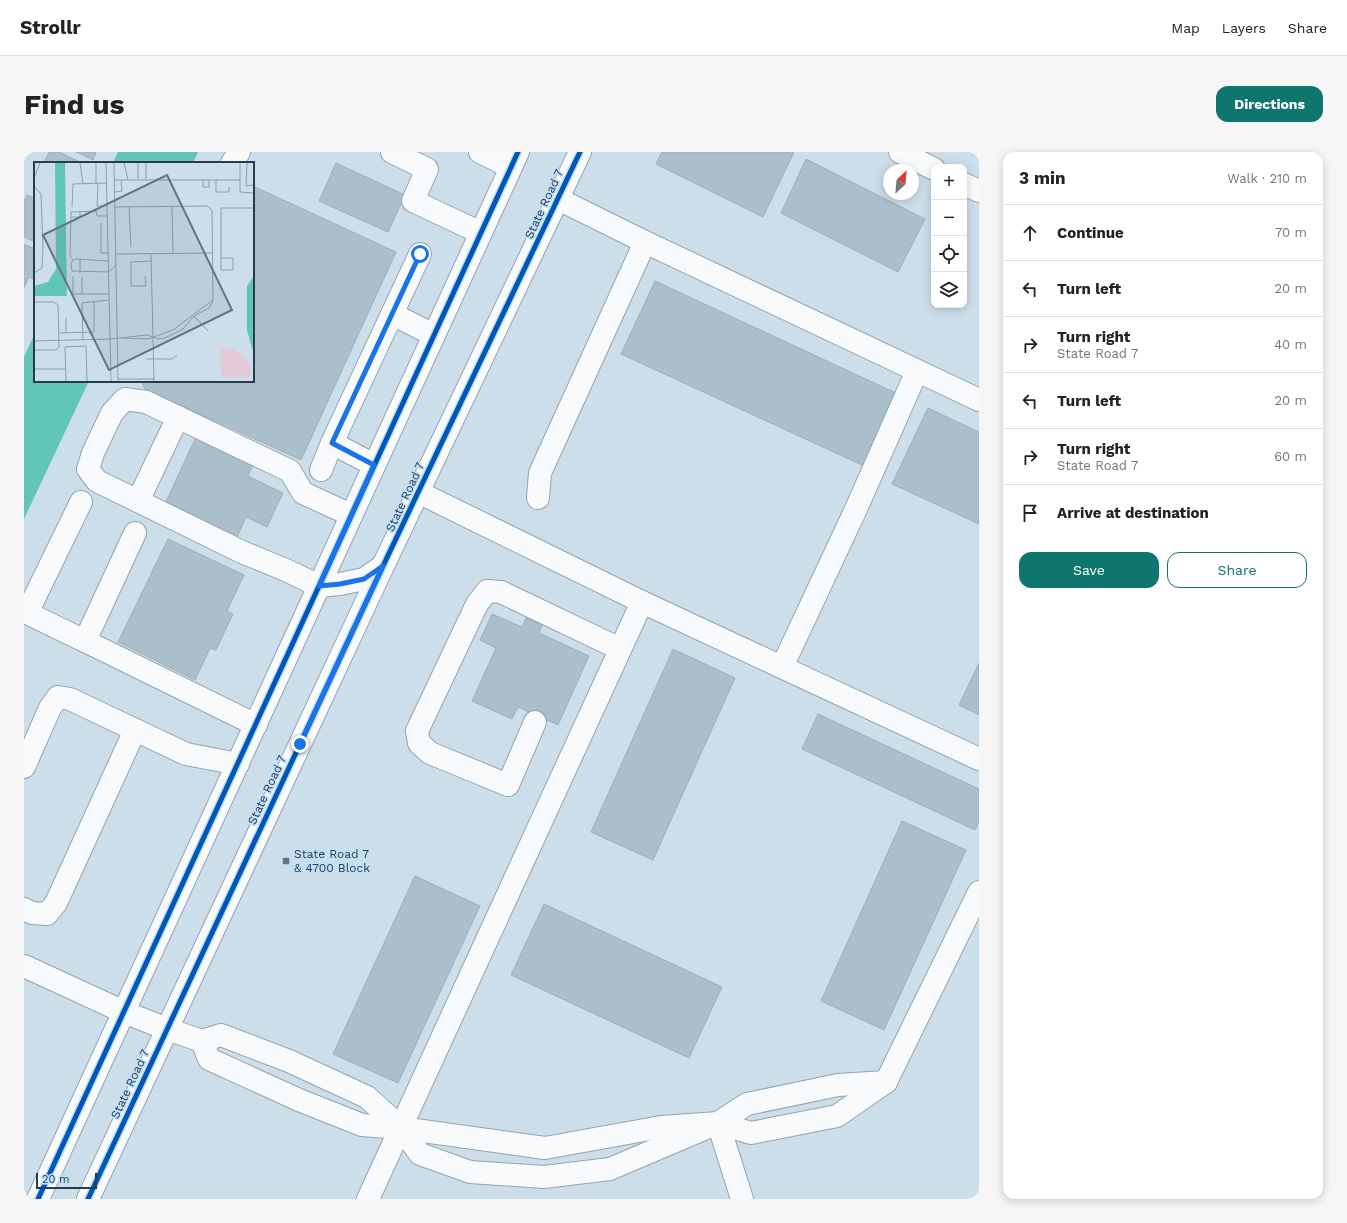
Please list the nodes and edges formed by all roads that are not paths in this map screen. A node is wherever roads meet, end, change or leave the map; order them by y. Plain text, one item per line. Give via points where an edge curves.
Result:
1 (239, 152) edge
2 (392, 152) edge
3 (480, 152) edge
4 (580, 152) edge
5 (900, 152) edge
6 (514, 159) edge
7 (233, 162) edge
8 (931, 168) edge
9 (967, 185) edge
10 (979, 191) edge
11 (558, 199) junction
12 (481, 233) junction
13 (645, 242) junction
14 (420, 254) dead end
15 (392, 314) junction
16 (434, 335) junction
17 (917, 371) junction
18 (129, 391) edge
19 (979, 400) edge
20 (178, 417) junction
21 (332, 443) junction
22 (374, 465) junction
23 (321, 470) dead end
24 (418, 492) junction
25 (538, 498) dead end
26 (138, 501) junction
27 (81, 502) dead end
28 (352, 515) junction
29 (135, 533) dead end
30 (383, 566) junction
31 (319, 586) junction
32 (642, 602) junction
33 (85, 641) junction
34 (620, 649) junction
35 (782, 667) junction
36 (535, 722) dead end
37 (256, 726) junction
38 (135, 730) junction
39 (979, 759) edge
40 (238, 764) junction
41 (24, 767) edge
42 (979, 892) edge
43 (24, 909) edge
44 (24, 966) edge
45 (124, 1012) junction
46 (167, 1029) junction
47 (202, 1041) junction
48 (886, 1082) junction
49 (718, 1123) junction
50 (401, 1128) junction
51 (38, 1199) edge
52 (88, 1199) edge
53 (368, 1199) edge
54 (742, 1199) edge

1 - 7 main road
2 - 12 main road via 427,169 413,201
3 - 6 main road
4 - 11 main road, State Road 7
5 - 8 main road
6 - 12 main road
9 - 10 main road
11 - 13 main road
11 - 24 main road, State Road 7
12 - 16 main road
13 - 17 main road
13 - 25 main road via 540,474
14 - 15 main road
15 - 16 main road
15 - 21 main road
16 - 22 main road
17 - 19 main road
17 - 35 main road
18 - 20 main road
18 - 26 main road via 112,413 88,469 97,481
20 - 26 main road
20 - 28 main road via 290,471 303,493
21 - 22 main road
21 - 23 main road
22 - 28 main road
24 - 30 main road, State Road 7
24 - 32 main road
26 - 31 main road
27 - 33 main road via 27,613
28 - 31 main road
29 - 33 main road
30 - 31 main road via 364,579
30 - 46 main road, State Road 7
31 - 37 main road
32 - 34 main road
32 - 35 main road
33 - 37 main road
34 - 36 main road via 501,592 487,591 476,604 417,731 419,743 430,753 508,785
34 - 50 main road
35 - 39 main road
37 - 40 main road
38 - 40 main road via 186,754
38 - 41 main road via 70,699 58,697 50,708
38 - 43 main road via 56,903 47,914 32,913
40 - 45 main road
42 - 48 main road
44 - 45 main road
45 - 46 main road
45 - 51 main road
46 - 47 main road
46 - 52 main road, State Road 7
47 - 50 main road via 221,1035 289,1061 367,1097
47 - 50 main road via 209,1059 299,1100 362,1125
48 - 49 main road via 838,1085 747,1104
48 - 49 main road via 837,1116 751,1133
49 - 50 main road via 661,1127 545,1148
49 - 50 main road via 610,1170 544,1177 470,1172 420,1154
49 - 54 main road
50 - 53 main road

